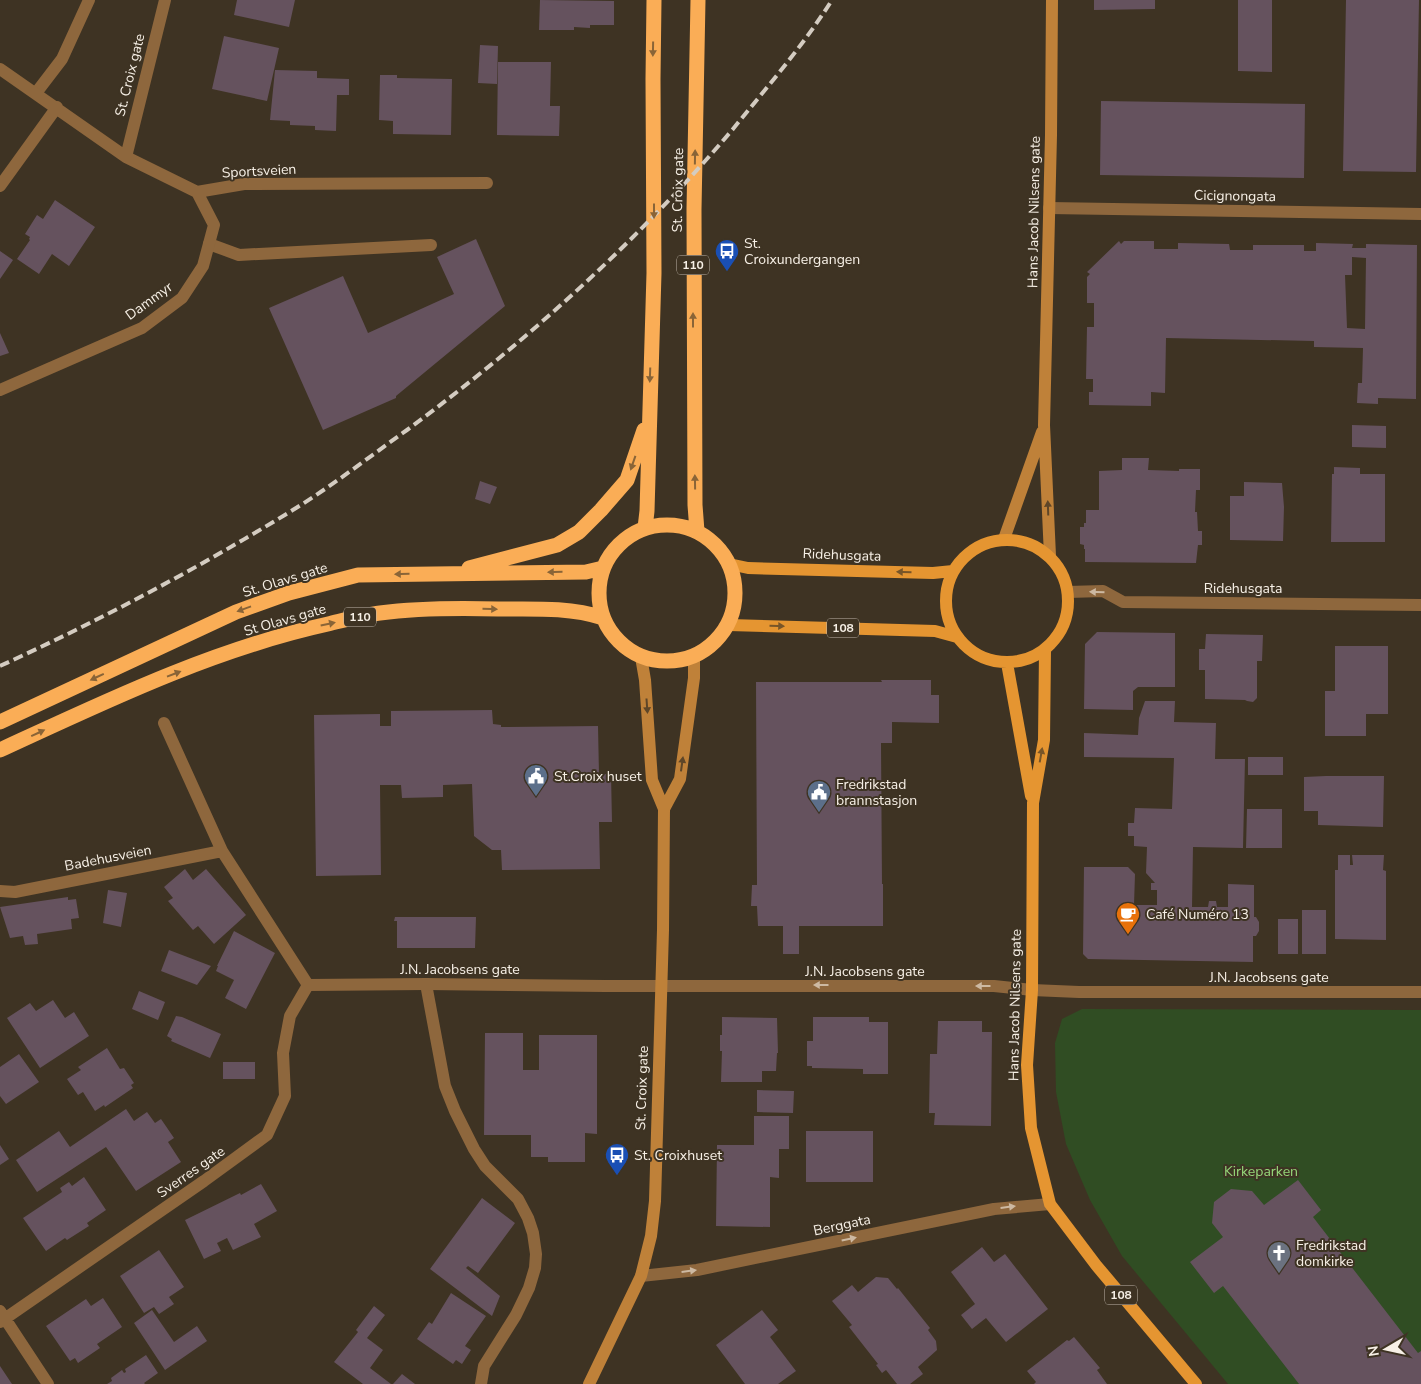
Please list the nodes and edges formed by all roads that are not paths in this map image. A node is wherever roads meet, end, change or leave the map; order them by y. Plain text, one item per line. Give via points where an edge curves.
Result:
1 (89, 0) edge
2 (165, 0) edge
3 (654, 0) edge
4 (698, 0) edge
5 (1052, 0) edge
6 (0, 69) edge
7 (36, 93) junction
8 (57, 107) junction
9 (126, 157) junction
10 (487, 183) dead end
11 (0, 186) edge
12 (198, 192) junction
13 (1049, 208) junction
14 (1421, 214) edge
15 (209, 244) junction
16 (431, 245) dead end
17 (0, 390) edge
18 (649, 417) junction
19 (1044, 425) junction
20 (645, 528) junction
21 (697, 531) junction
22 (1004, 539) junction
23 (1050, 556) junction
24 (730, 564) junction
25 (603, 568) junction
26 (953, 571) junction
27 (450, 573) junction
28 (1068, 592) junction
29 (1421, 605) edge
30 (603, 618) junction
31 (729, 625) junction
32 (957, 637) junction
33 (1045, 650) junction
34 (641, 657) junction
35 (694, 657) junction
36 (1007, 663) junction
37 (0, 722) edge
38 (164, 723) dead end
39 (0, 750) edge
40 (1033, 803) junction
41 (664, 809) junction
42 (222, 851) junction
43 (0, 891) edge
44 (426, 984) junction
45 (308, 985) junction
46 (661, 985) junction
47 (1032, 990) junction
48 (1421, 992) edge
49 (1050, 1204) junction
50 (641, 1276) junction
51 (2, 1317) edge
52 (48, 1384) edge
53 (481, 1384) edge
54 (589, 1384) edge
55 (1196, 1384) edge

1 - 7 street via 62,59
2 - 9 street, St. Croix gate
3 -> 18 highway, St. Croix gate via 654,274
21 -> 4 highway, St. Croix gate / 110 via 693,327
5 - 13 street, Hans Jacob Nilsens gate
6 - 7 street
7 - 8 street
8 - 9 street
8 - 11 street
9 - 12 street
10 - 12 street, Sportsveien via 244,184
12 - 15 street, Dammyr via 214,225
13 - 14 street, Cicignongata
13 - 19 street, Hans Jacob Nilsens gate
15 - 16 street via 238,255
15 - 17 street, Dammyr via 203,266 182,298 142,328
18 - 20 highway, St. Croix gate
18 -> 27 highway via 627,480 579,532 557,545
19 - 22 street, Hans Jacob Nilsens gate
23 -> 19 street, Hans Jacob Nilsens gate
20 - 21 highway via 671,524
20 - 25 highway via 620,544
21 - 24 highway via 716,544
22 - 23 main road, 108 via 1029,543
22 - 26 main road, 108 via 978,547 966,555
23 - 28 main road, 108 via 1062,573
26 -> 24 main road, Ridehusgata via 748,568
24 - 31 highway via 736,594
25 -> 27 highway, St. Olavs gate via 586,572
25 - 30 highway via 598,593
26 - 32 main road, 108 via 946,605 949,622
27 -> 37 highway, St. Olavs gate via 358,575 289,593 236,612
29 -> 28 street, Ridehusgata via 1123,602 1103,590
28 - 33 main road, 108 via 1065,625
30 - 34 highway via 618,642
39 -> 30 highway, St Olavs gate / 110 via 128,691 290,632 380,613 474,608 553,610
31 -> 32 main road, 108 via 934,631
31 - 35 highway via 714,644
32 - 36 main road, 108 via 979,656
33 - 36 main road, 108 via 1027,660
40 -> 33 main road, Hans Jacob Nilsens gate / 108 via 1044,740
34 - 35 highway via 668,662
34 -> 41 street, St. Croix gate via 652,780
41 -> 35 street, St. Croix gate via 680,779
36 - 40 main road, Hans Jacob Nilsens gate / 108
38 - 42 street
40 - 47 main road, Hans Jacob Nilsens gate / 108
41 - 46 street, St. Croix gate
42 - 43 street, Badehusveien via 14,892
42 - 45 street
44 - 45 street, J.N. Jacobsens gate
44 - 46 street, J.N. Jacobsens gate
44 - 53 street via 445,1086 455,1111 485,1166 518,1199 533,1233 536,1254 536,1268 529,1288 484,1366
45 - 51 street, Sverres gate via 290,1016 283,1052 285,1096 267,1135 204,1182
47 -> 46 street, J.N. Jacobsens gate via 994,986
46 - 50 street, St. Croix gate via 655,1201 652,1236
47 - 48 street, J.N. Jacobsens gate
47 - 49 main road, Hans Jacob Nilsens gate / 108 via 1027,1065 1031,1128
50 -> 49 street, Berggata via 697,1270 994,1209
49 - 55 main road, 108
50 - 54 street, St. Croix gate
51 - 52 street

